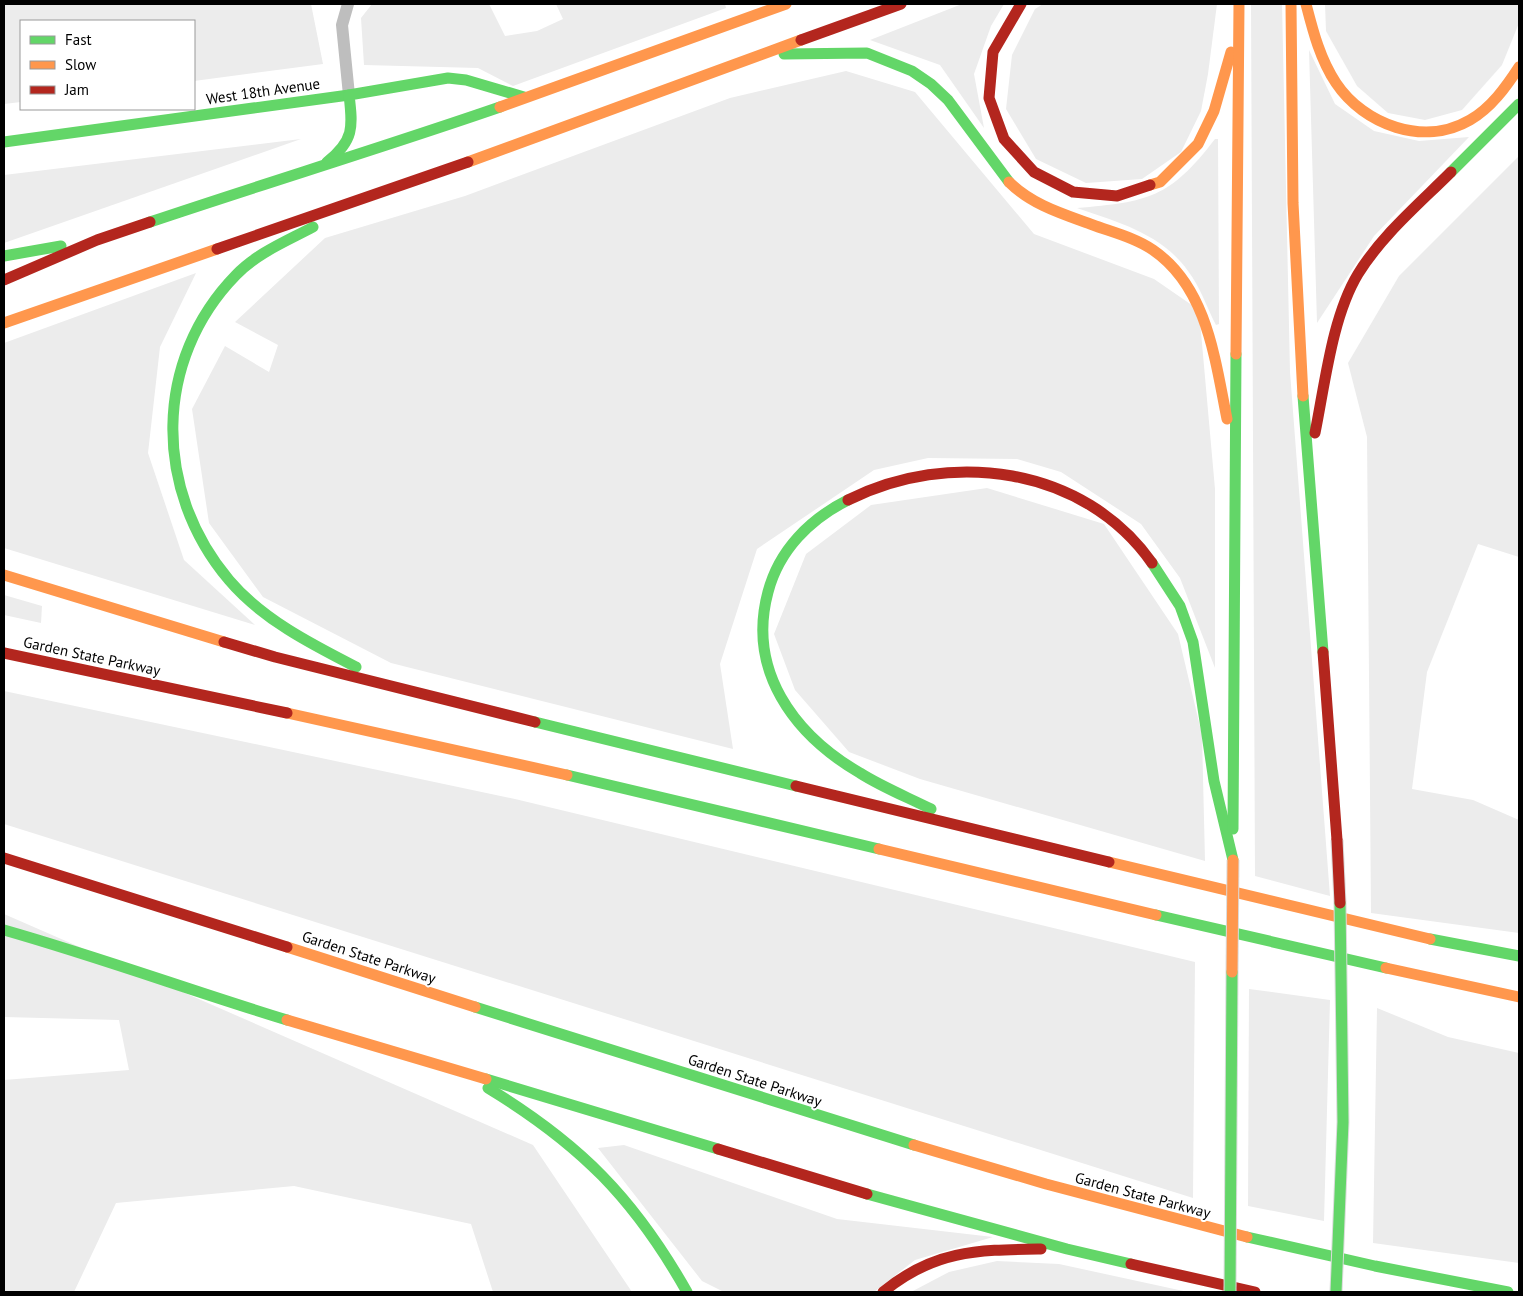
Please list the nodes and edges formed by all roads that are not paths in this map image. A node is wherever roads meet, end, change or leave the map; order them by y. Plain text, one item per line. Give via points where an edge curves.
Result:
1 (348, 4) edge
2 (786, 4) edge
3 (901, 4) edge
4 (1021, 4) edge
5 (1239, 4) edge
6 (1291, 4) edge
7 (1306, 4) edge
8 (1239, 24) junction
9 (768, 54) junction
10 (1519, 67) edge
11 (349, 95) junction
12 (524, 97) junction
13 (1519, 104) edge
14 (4, 142) edge
15 (324, 164) junction
16 (401, 186) junction
17 (97, 240) junction
18 (4, 256) edge
19 (4, 280) edge
20 (4, 323) edge
21 (1236, 468) junction
22 (1310, 474) junction
23 (4, 575) edge
24 (4, 652) edge
25 (386, 683) junction
26 (963, 825) junction
27 (4, 858) edge
28 (1233, 860) junction
29 (4, 930) edge
30 (1519, 956) edge
31 (1519, 997) edge
32 (466, 1074) junction
33 (1067, 1249) junction
34 (669, 1260) junction
35 (687, 1292) edge
36 (702, 1292) edge
37 (883, 1292) edge
38 (1230, 1292) edge
39 (1254, 1292) edge
40 (1336, 1292) edge
41 (1508, 1292) edge

1 - 11 street via 342,25
2 - 12 main road
3 - 9 main road
4 - 8 main road via 1005,24 997,41 988,76 991,104 1001,135 1015,156 1042,179 1064,190 1101,196 1124,195 1148,187 1167,177 1186,160 1214,112
5 - 8 main road
6 - 22 main road via 1293,213
7 - 10 main road via 1326,63 1351,102 1379,122 1397,128 1439,131 1469,121 1495,99
8 - 21 main road
9 - 16 main road
9 - 21 main road via 868,53 913,70 942,92 987,156 1020,191 1044,206 1144,245 1166,260 1184,281 1211,340
11 - 12 main road, West 18th Avenue via 448,78
11 - 14 main road, West 18th Avenue
11 - 15 main road via 351,135 348,144
12 - 15 main road via 387,146
13 - 22 main road via 1392,230 1359,273 1333,342
15 - 17 main road
16 - 20 main road
16 - 25 main road via 302,233 254,260 237,274 211,306 193,338 177,381 171,422 177,481 189,518 204,548 228,579 255,606 300,638
17 - 18 main road
17 - 19 main road
21 - 28 main road
22 - 40 main road, bridge via 1337,840 1344,1055 1342,1216
23 - 25 main road via 275,657
24 - 31 main road, Garden State Parkway via 468,751 1288,946
25 - 26 main road via 523,720
26 - 28 main road via 856,772 817,740 773,686 762,648 761,628 763,606 775,568 798,536 817,518 858,493 882,484 940,473 967,472 1021,477 1066,492 1110,518 1143,550 1159,573 1179,604 1193,642 1220,817
26 - 30 main road via 1438,941
27 - 41 main road, Garden State Parkway via 1082,1196 1286,1247
28 - 38 main road, bridge
29 - 32 main road
32 - 33 main road via 872,1195
32 - 34 main road via 531,1115 577,1150 630,1207
33 - 37 main road via 957,1253 920,1266
33 - 39 main road
34 - 35 main road
34 - 36 main road

